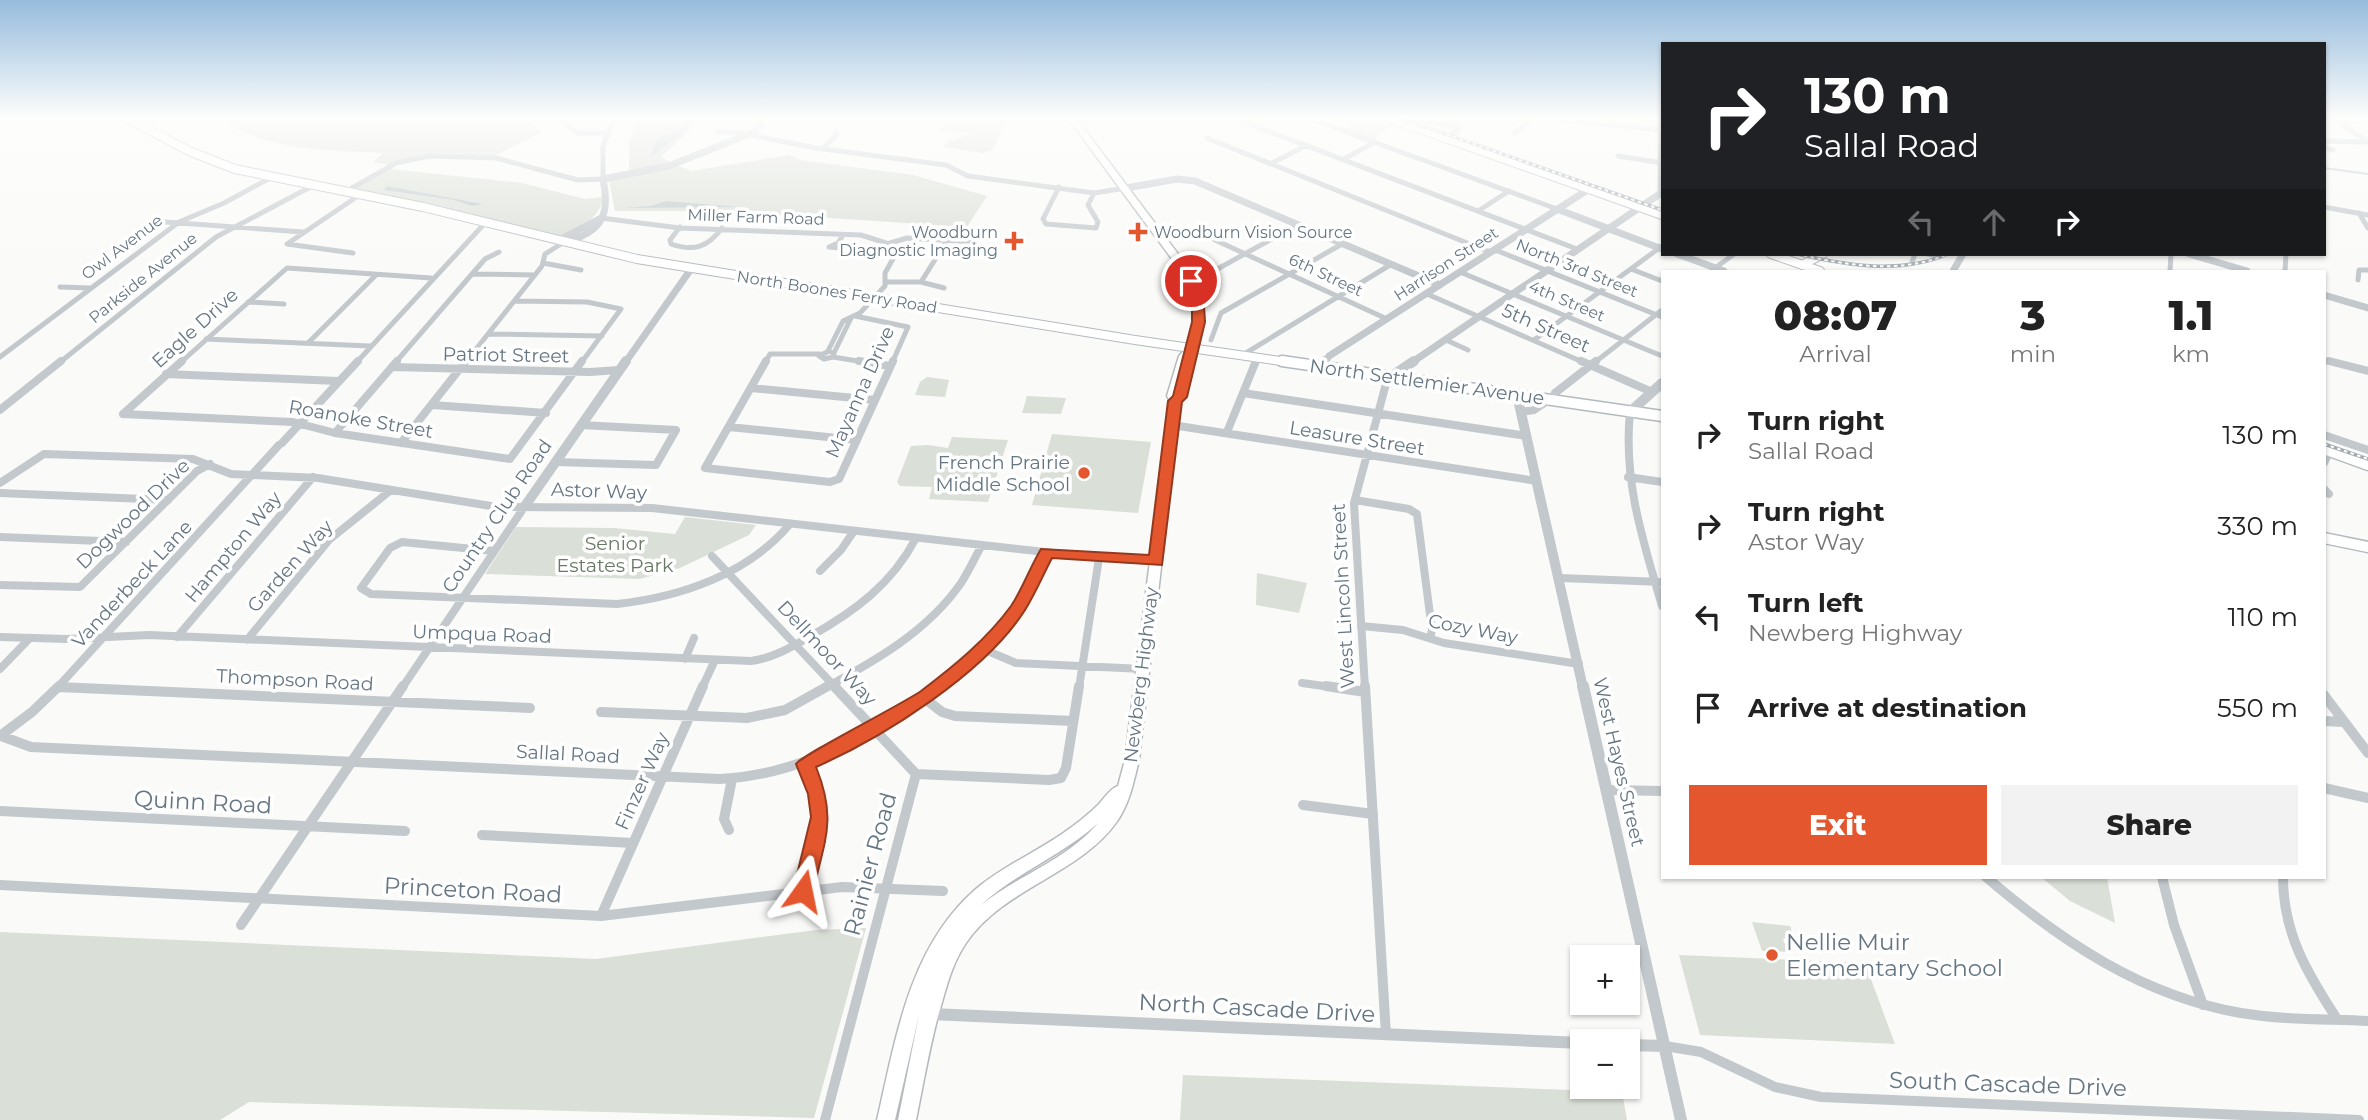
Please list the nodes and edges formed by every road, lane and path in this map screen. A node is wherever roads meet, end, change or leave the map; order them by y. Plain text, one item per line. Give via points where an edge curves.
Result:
1 (246, 170) edge
2 (384, 170) edge
3 (542, 170) edge
4 (604, 170) edge
5 (647, 170) edge
6 (957, 170) edge
7 (1112, 170) edge
8 (1286, 170) edge
9 (1372, 170) edge
10 (1452, 170) edge
11 (1537, 170) edge
12 (272, 177) junction
13 (604, 178) junction
14 (314, 185) junction
15 (1059, 187) junction
16 (1126, 188) junction
17 (1589, 189) junction
18 (347, 191) junction
19 (1508, 191) junction
20 (1661, 192) edge
21 (1094, 193) junction
22 (361, 194) junction
23 (2326, 206) edge
24 (1639, 207) junction
25 (1557, 209) junction
26 (1478, 211) junction
27 (2359, 213) junction
28 (1661, 215) edge
29 (2368, 215) edge
30 (601, 218) junction
31 (152, 221) dead end
32 (179, 222) junction
33 (486, 222) junction
34 (236, 225) junction
35 (1297, 225) junction
36 (680, 227) junction
37 (722, 228) junction
38 (1608, 228) junction
39 (2368, 228) edge
40 (1527, 230) junction
41 (303, 232) junction
42 (844, 235) junction
43 (1215, 240) dead end
44 (564, 242) junction
45 (946, 242) junction
46 (975, 242) dead end
47 (838, 243) dead end
48 (887, 244) junction
49 (1342, 244) junction
50 (1661, 247) edge
51 (1661, 248) edge
52 (1577, 249) junction
53 (1493, 251) junction
54 (499, 252) dead end
55 (353, 253) dead end
56 (1245, 253) junction
57 (1682, 256) edge
58 (1731, 256) edge
59 (1777, 256) edge
60 (1819, 256) edge
61 (1914, 256) edge
62 (2195, 256) edge
63 (1912, 262) dead end
64 (543, 263) junction
65 (1390, 265) junction
66 (1802, 265) junction
67 (691, 269) junction
68 (1631, 269) junction
69 (580, 270) dead end
70 (1713, 270) edge
71 (1796, 270) edge
72 (1817, 270) edge
73 (2239, 270) edge
74 (2368, 270) edge
75 (1546, 271) junction
76 (1212, 272) dead end
77 (1460, 272) junction
78 (472, 274) junction
79 (1290, 274) junction
80 (536, 275) junction
81 (375, 276) junction
82 (431, 278) junction
83 (2358, 280) dead end
84 (1661, 281) edge
85 (886, 282) junction
86 (920, 282) junction
87 (1440, 285) junction
88 (60, 288) dead end
89 (90, 288) junction
90 (944, 288) dead end
91 (1600, 292) junction
92 (1427, 293) junction
93 (1513, 294) junction
94 (1338, 296) junction
95 (2326, 296) edge
96 (874, 299) junction
97 (515, 300) junction
98 (248, 302) junction
99 (284, 304) dead end
100 (2368, 309) edge
101 (1660, 314) edge
102 (1480, 316) junction
103 (1567, 316) junction
104 (853, 317) junction
105 (1387, 319) junction
106 (489, 334) junction
107 (602, 336) junction
108 (206, 339) junction
109 (1211, 340) dead end
110 (1446, 340) junction
111 (1534, 340) junction
112 (1624, 340) junction
113 (308, 343) junction
114 (370, 346) junction
115 (1191, 348) junction
116 (1468, 350) dead end
117 (829, 354) junction
118 (1241, 356) junction
119 (1661, 356) edge
120 (0, 357) edge
121 (1257, 359) junction
122 (2326, 360) edge
123 (1592, 365) junction
124 (890, 366) junction
125 (1322, 366) junction
126 (392, 368) junction
127 (460, 369) junction
128 (620, 370) junction
129 (2368, 371) edge
130 (576, 372) junction
131 (166, 374) junction
132 (1392, 376) junction
133 (338, 381) junction
134 (1661, 384) edge
135 (751, 388) junction
136 (1652, 392) junction
137 (1243, 393) junction
138 (1517, 395) junction
139 (1552, 396) junction
140 (875, 400) junction
141 (432, 405) junction
142 (0, 410) edge
143 (1521, 412) junction
144 (1630, 412) junction
145 (122, 414) joint
146 (545, 414) junction
147 (1377, 414) junction
148 (1661, 416) edge
149 (299, 424) junction
150 (581, 425) junction
151 (1172, 425) junction
152 (729, 427) junction
153 (1227, 432) junction
154 (335, 433) junction
155 (1527, 436) junction
156 (2326, 436) edge
157 (857, 440) junction
158 (401, 443) junction
159 (2327, 450) edge
160 (2368, 450) edge
161 (1366, 455) junction
162 (555, 462) junction
163 (210, 464) junction
164 (2368, 464) edge
165 (253, 475) junction
166 (313, 477) junction
167 (1628, 477) junction
168 (1537, 481) junction
169 (1661, 482) edge
170 (0, 483) edge
171 (391, 490) junction
172 (0, 493) edge
173 (169, 500) junction
174 (1354, 500) junction
175 (525, 506) junction
176 (790, 524) junction
177 (854, 531) junction
178 (0, 537) edge
179 (916, 538) junction
180 (2326, 538) edge
181 (126, 542) junction
182 (982, 545) junction
183 (2368, 547) edge
184 (494, 551) junction
185 (1047, 552) junction
186 (712, 556) dead end
187 (1100, 558) junction
188 (1156, 561) junction
189 (820, 571) dead end
190 (727, 572) junction
191 (1560, 578) junction
192 (1659, 582) edge
193 (0, 585) edge
194 (463, 598) junction
195 (1362, 626) junction
196 (0, 637) edge
197 (104, 637) junction
198 (177, 637) junction
199 (30, 638) junction
200 (694, 638) dead end
201 (1430, 638) junction
202 (247, 640) junction
203 (796, 645) junction
204 (428, 648) junction
205 (983, 649) junction
206 (685, 659) junction
207 (715, 660) junction
208 (1579, 664) junction
209 (1082, 666) junction
210 (0, 669) edge
211 (1143, 669) junction
212 (1302, 683) dead end
213 (833, 685) junction
214 (58, 687) junction
215 (1365, 692) junction
216 (924, 698) junction
217 (2326, 698) edge
218 (391, 702) junction
219 (530, 708) dead end
220 (601, 712) dead end
221 (690, 716) junction
222 (1073, 721) junction
223 (2326, 721) edge
224 (2344, 722) junction
225 (873, 728) junction
226 (1, 736) edge
227 (2368, 752) edge
228 (351, 761) junction
229 (806, 764) junction
230 (916, 774) junction
231 (663, 776) junction
232 (732, 779) junction
233 (1126, 783) junction
234 (2326, 788) edge
235 (1608, 790) junction
236 (1661, 792) edge
237 (2368, 798) edge
238 (1303, 805) dead end
239 (0, 811) edge
240 (1373, 814) junction
241 (307, 827) junction
242 (729, 830) dead end
243 (405, 831) dead end
244 (482, 835) dead end
245 (633, 843) junction
246 (1988, 879) edge
247 (2162, 879) edge
248 (2283, 879) edge
249 (0, 885) edge
250 (885, 888) junction
251 (803, 891) junction
252 (943, 891) dead end
253 (259, 899) junction
254 (601, 916) junction
255 (241, 925) dead end
256 (947, 931) junction
257 (2203, 1005) junction
258 (931, 1014) junction
259 (2337, 1019) junction
260 (2368, 1021) edge
261 (1386, 1035) junction
262 (1570, 1043) edge
263 (1640, 1045) edge
264 (1665, 1046) junction
265 (825, 1120) edge
266 (886, 1120) edge
267 (907, 1120) edge
268 (1681, 1120) edge
269 (2359, 1120) edge

1 - 12 main road, North Boones Ferry Road
2 - 18 street
3 - 13 street via 578,180
4 - 13 street
5 - 13 street
6 - 15 street via 968,176
7 - 16 main road, Newberg Highway
8 - 53 street, North 3rd Street
9 - 26 street
10 - 19 street
11 - 17 main road
12 - 14 main road, North Boones Ferry Road
12 - 32 street, Owl Avenue
13 - 30 street via 607,208
14 - 18 main road, North Boones Ferry Road
14 - 34 street, Parkside Avenue
15 - 21 street
15 - 21 street via 1043,219 1046,224 1096,228 1098,222 1088,205
16 - 21 street
16 - 35 street via 1189,180
16 - 115 main road, Newberg Highway via 1191,281 1199,317
17 - 24 main road
17 - 25 street, Harrison Street
18 - 22 main road, North Boones Ferry Road
19 - 25 street
19 - 26 street
20 - 24 street
22 - 33 main road, North Boones Ferry Road
22 - 41 street
23 - 27 street
24 - 28 main road
24 - 38 street
25 - 38 street
25 - 40 street, Harrison Street
26 - 40 street
27 - 29 street
27 - 39 street
30 - 36 street, Miller Farm Road
30 - 44 street via 592,229
31 - 32 street
32 - 34 street
32 - 89 street, Owl Avenue
33 - 44 main road, North Boones Ferry Road
33 - 82 street, Vanderbeck Lane
34 - 41 street
34 - 142 street, Parkside Avenue
35 - 49 street
35 - 56 street
36 - 37 street, Miller Farm Road
36 - 37 street via 671,244 694,248 710,244
37 - 42 street, Miller Farm Road
38 - 50 street
38 - 52 street
40 - 52 street
40 - 53 street, Harrison Street
41 - 55 street via 287,244
42 - 47 street
42 - 48 street, Miller Farm Road
43 - 56 street, 6th Street
44 - 64 street via 545,254
44 - 67 main road, North Boones Ferry Road
45 - 46 street
45 - 48 street via 909,238
45 - 86 street
48 - 85 street via 894,257 885,273
49 - 65 street
49 - 79 street
51 - 68 street
52 - 75 street
53 - 75 street, North 3rd Street
53 - 77 street, Harrison Street
54 - 78 street
56 - 76 street
56 - 79 street, 6th Street
57 - 70 street
58 - 70 street
59 - 66 main road
60 - 66 main road
61 - 63 street
62 - 73 street
64 - 69 street
64 - 80 street
65 - 87 street
65 - 94 street
66 - 71 street
66 - 72 main road
67 - 96 main road, North Boones Ferry Road
67 - 128 street, Country Club Road
68 - 84 street
68 - 91 street
74 - 83 street via 2359,270
75 - 91 street, North 3rd Street
75 - 93 street
77 - 87 street, Harrison Street
77 - 93 street, 4th Street
78 - 80 street
78 - 126 street
79 - 94 street, 6th Street
79 - 109 street via 1222,313
80 - 97 street
81 - 82 street
81 - 98 street, Eagle Drive via 289,267
81 - 113 street
82 - 114 street, Vanderbeck Lane
85 - 86 street
85 - 96 street
86 - 90 street
87 - 92 street, Harrison Street
88 - 89 street
89 - 120 street, Owl Avenue
91 - 101 street, North 3rd Street
91 - 103 street
92 - 102 street, 5th Street
92 - 105 street, Harrison Street
93 - 102 street
93 - 103 street, 4th Street
94 - 105 street, 6th Street
94 - 118 street
95 - 100 street
96 - 104 street
96 - 115 main road, North Boones Ferry Road
97 - 106 street
97 - 107 street via 621,307
98 - 99 street
98 - 108 street, Eagle Drive
101 - 112 street
102 - 110 street
102 - 111 street, 5th Street
103 - 111 street
103 - 112 street, 4th Street
104 - 117 street
104 - 124 street, Mayanna Drive via 908,326
105 - 125 street, Harrison Street via 1329,356
106 - 107 street
106 - 127 street
107 - 130 street
108 - 113 street
108 - 131 street, Eagle Drive
110 - 116 street
110 - 132 street
111 - 123 street, 5th Street
112 - 119 street, 4th Street
112 - 123 street
113 - 114 street
114 - 133 street, Vanderbeck Lane
115 - 118 main road, North Settlemier Avenue
115 - 151 main road, Newberg Highway
117 - 124 street
117 - 135 street via 772,352
118 - 121 main road, North Settlemier Avenue
121 - 125 main road, North Settlemier Avenue
121 - 137 street
122 - 129 street
123 - 136 street, 5th Street
123 - 139 street
124 - 140 street, Mayanna Drive
125 - 132 main road, North Settlemier Avenue
126 - 127 street, Patriot Street
126 - 154 street
127 - 130 street, Patriot Street
127 - 141 street
128 - 130 street, Patriot Street
128 - 150 street, Country Club Road
130 - 146 street
131 - 133 street
131 - 145 street, Eagle Drive
132 - 138 main road, North Settlemier Avenue
132 - 147 street, West Lincoln Street
133 - 149 street, Vanderbeck Lane
134 - 136 street
135 - 140 street
135 - 152 street
136 - 144 street
137 - 147 street
137 - 153 street
138 - 139 main road, North Settlemier Avenue
138 - 143 street, West Hayes Street
139 - 143 street via 1534,410
139 - 144 main road, North Settlemier Avenue
140 - 157 street, Mayanna Drive
141 - 146 street
141 - 158 street
143 - 155 street, West Hayes Street
144 - 148 main road, North Settlemier Avenue
144 - 167 street
145 - 149 street, Roanoke Street
146 - 158 street, Roanoke Street via 510,459
147 - 155 street
147 - 161 street, West Lincoln Street
149 - 154 street, Roanoke Street
149 - 165 street, Vanderbeck Lane
150 - 162 street, Country Club Road
150 - 162 street via 676,430 656,465
151 - 153 street, Leasure Street
151 - 188 main road, Newberg Highway
152 - 157 street
152 - 157 street, Mayanna Drive via 705,468 836,481
153 - 161 street, Leasure Street
154 - 158 street, Roanoke Street
155 - 168 street, West Hayes Street
156 - 160 street
159 - 164 main road
161 - 168 street, Leasure Street
161 - 174 street, West Lincoln Street
162 - 175 street, Country Club Road
163 - 165 street, Astor Way via 231,474
163 - 170 street, Astor Way via 193,459 44,454
163 - 173 street, Dogwood Drive
165 - 166 street, Astor Way
165 - 197 street, Vanderbeck Lane
166 - 171 street, Astor Way
166 - 198 street, Hampton Way
167 - 169 street
167 - 192 street via 1634,515
168 - 191 street, West Hayes Street
171 - 175 street, Astor Way via 490,506
171 - 202 street, Garden Way via 324,545
172 - 173 street
173 - 181 street, Dogwood Drive
174 - 195 street, West Lincoln Street
174 - 201 street via 1417,514
175 - 176 street, Astor Way via 652,509
175 - 184 street, Country Club Road
176 - 177 street, Astor Way
176 - 190 street via 769,548
177 - 179 street, Astor Way
177 - 189 street
178 - 181 street
179 - 182 street, Astor Way
179 - 203 street, Umpqua Road via 905,560 875,594
180 - 183 main road
181 - 193 street, Dogwood Drive via 80,587
182 - 185 street, Astor Way
182 - 213 street via 960,584 930,619 891,650
184 - 194 street, Country Club Road
184 - 194 street via 402,542 390,548 361,588 367,593
185 - 187 street, Astor Way
185 - 205 street, Sallal Road via 1017,608
186 - 190 street, Dellmoor Way
187 - 188 street, Astor Way
187 - 209 street, Rainier Road
188 - 211 main road, Newberg Highway
190 - 194 street via 677,593 640,602
190 - 203 street, Dellmoor Way
191 - 192 street
191 - 208 street, West Hayes Street
194 - 204 street, Country Club Road
195 - 201 street, Cozy Way
195 - 215 street, West Lincoln Street
196 - 199 street, Umpqua Road
197 - 198 street, Umpqua Road
197 - 199 street, Umpqua Road
197 - 214 street, Vanderbeck Lane
198 - 202 street, Umpqua Road
199 - 210 street
200 - 206 street
201 - 208 street, Cozy Way
202 - 204 street, Umpqua Road
203 - 207 street, Umpqua Road via 757,660
203 - 213 street, Dellmoor Way
204 - 206 street, Umpqua Road
204 - 218 street, Country Club Road
205 - 209 street via 1016,663
205 - 216 street, Sallal Road
206 - 207 street, Umpqua Road
207 - 221 street, Finzer Way
208 - 235 street, West Hayes Street
209 - 211 street
209 - 222 street, Rainier Road
211 - 233 main road, Newberg Highway
212 - 215 street
213 - 221 street via 767,716
213 - 225 street, Dellmoor Way
214 - 218 street, Thompson Road
214 - 226 street, Vanderbeck Lane
215 - 240 street, West Lincoln Street
216 - 222 street via 955,716
216 - 225 street, Sallal Road
217 - 224 street
218 - 219 street, Thompson Road
218 - 228 street, Country Club Road
220 - 221 street
221 - 231 street, Finzer Way
222 - 230 street, Rainier Road via 1065,773 1056,780
223 - 224 street
224 - 227 street
225 - 229 street, Sallal Road
225 - 230 street, Dellmoor Way
226 - 228 street, Sallal Road via 31,747
228 - 231 street, Sallal Road
228 - 241 street, Country Club Road
229 - 232 street, Sallal Road
229 - 251 street via 818,794 820,817
230 - 250 street, Rainier Road
231 - 232 street, Sallal Road
231 - 245 street, Finzer Way
232 - 242 street via 724,819
233 - 256 main road, Newberg Highway via 1085,828 981,895
233 - 258 main road, Newberg Highway via 1116,810 1081,848 1004,895 972,923 951,953
234 - 237 street
235 - 236 street
235 - 264 street, West Hayes Street
238 - 240 street
239 - 241 street, Quinn Road
240 - 261 street, West Lincoln Street
241 - 243 street, Quinn Road
241 - 253 street, Country Club Road
244 - 245 street
245 - 254 street, Finzer Way
246 - 257 street via 2071,946 2162,993
247 - 257 street
248 - 259 street via 2285,920 2294,947
249 - 253 street, Princeton Road
250 - 251 street, Princeton Road
250 - 252 street, Princeton Road
250 - 265 street, Rainier Road
251 - 254 street, Princeton Road
253 - 254 street, Princeton Road
253 - 255 street, Country Club Road
256 - 258 main road, Newberg Highway via 923,1009
256 - 266 main road, Newberg Highway via 923,974
257 - 259 street via 2242,1014
258 - 261 street, North Cascade Drive
258 - 267 main road, Newberg Highway
259 - 260 street
261 - 262 street, North Cascade Drive
263 - 264 street
264 - 268 street, West Hayes Street
264 - 269 street, South Cascade Drive via 1701,1052 1774,1087 1821,1097

